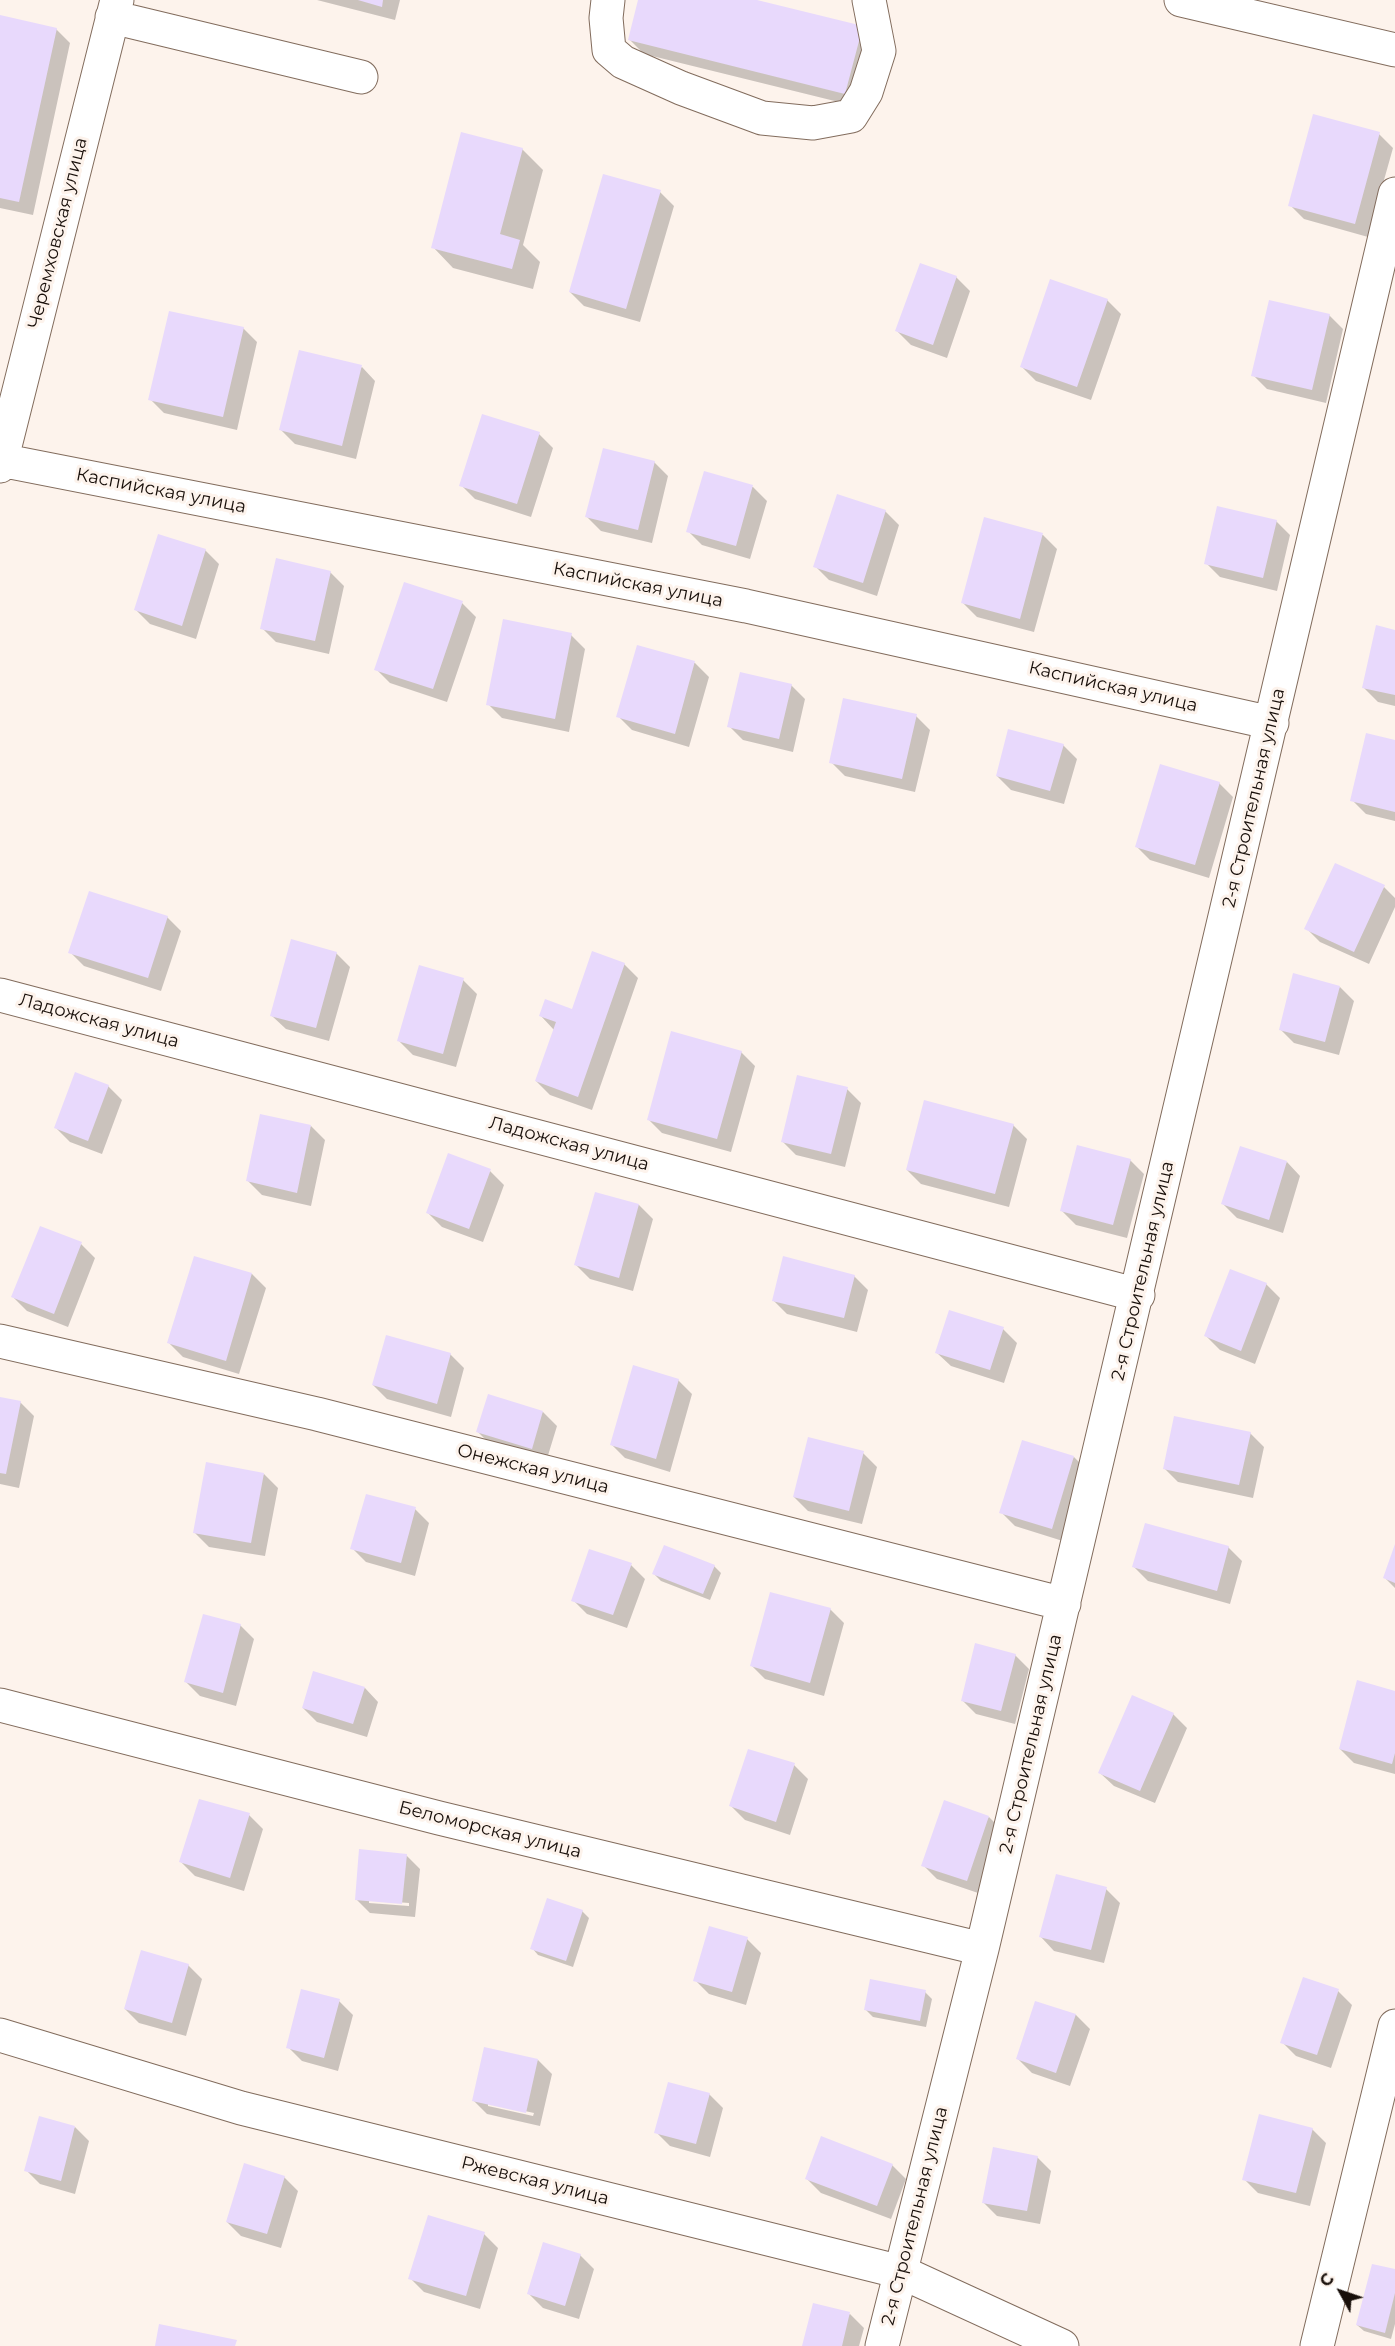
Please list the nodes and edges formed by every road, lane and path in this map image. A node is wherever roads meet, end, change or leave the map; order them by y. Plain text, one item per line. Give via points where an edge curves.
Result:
1 (608, 0) edge
2 (869, 0) edge
3 (1181, 0) edge
4 (115, 8) edge
5 (1395, 50) edge
6 (361, 77) dead end
7 (1395, 194) edge
8 (0, 462) edge
9 (1272, 723) junction
10 (0, 995) edge
11 (1138, 1295) junction
12 (0, 1341) edge
13 (1064, 1604) junction
14 (0, 1705) edge
15 (982, 1949) junction
16 (1395, 2026) edge
17 (0, 2035) edge
18 (901, 2272) junction
19 (882, 2346) edge
20 (1062, 2346) edge
21 (1317, 2346) edge

1 - 2 street via 609,50 623,62 762,118 813,123 851,116 866,92 879,51
3 - 5 street
4 - 6 street
4 - 8 street, Черемховская улица
7 - 9 street, 2-я Строительная улица
8 - 9 street, Каспийская улица via 746,606
9 - 11 street, 2-я Строительная улица
10 - 11 street, Ладожская улица
11 - 13 street, 2-я Строительная улица
12 - 13 street, Онежская улица via 317,1414
13 - 15 street, 2-я Строительная улица
14 - 15 street, Беломорская улица via 440,1818
15 - 18 street, 2-я Строительная улица
16 - 21 street
17 - 18 street, Ржевская улица via 241,2108
18 - 19 street, 2-я Строительная улица
18 - 20 street, Ржевская улица

